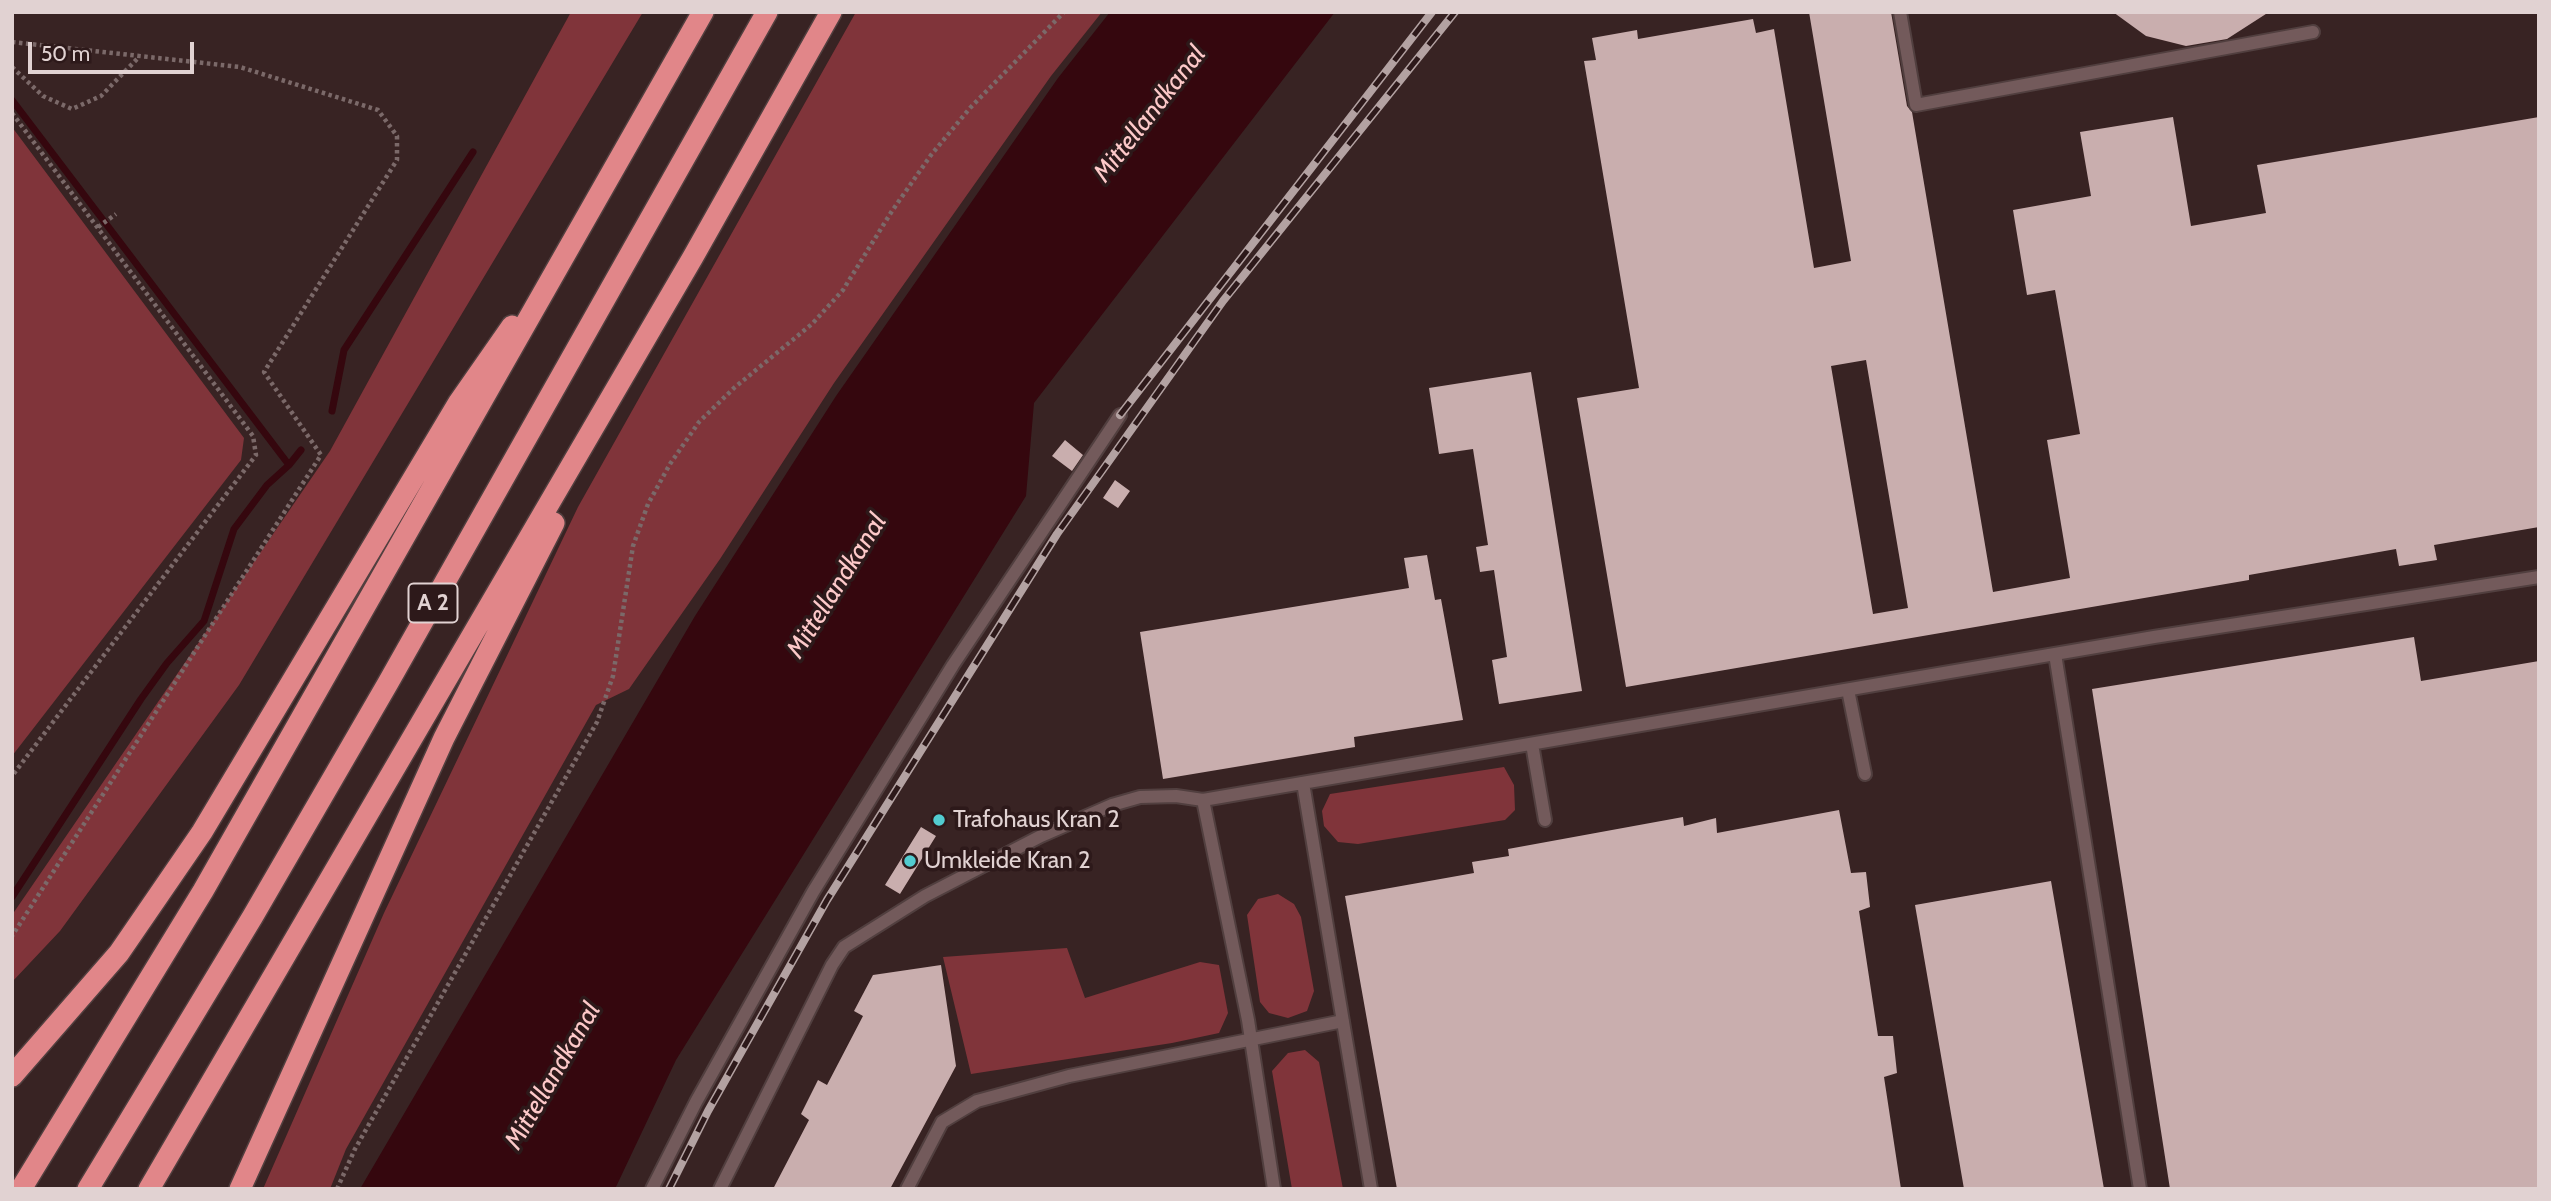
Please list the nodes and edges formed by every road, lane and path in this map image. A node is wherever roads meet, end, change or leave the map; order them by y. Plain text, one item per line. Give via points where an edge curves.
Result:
1 (703, 12) edge
2 (767, 12) edge
3 (831, 12) edge
4 (1064, 12) edge
5 (1900, 12) edge
6 (2313, 33) dead end
7 (12, 42) edge
8 (139, 56) junction
9 (12, 67) edge
10 (12, 113) edge
11 (116, 214) dead end
12 (585, 221) junction
13 (98, 227) junction
14 (693, 257) junction
15 (1120, 415) dead end
16 (2539, 577) edge
17 (2055, 654) junction
18 (1848, 690) junction
19 (1532, 744) junction
20 (1865, 774) dead end
21 (12, 776) edge
22 (1303, 783) junction
23 (1203, 800) junction
24 (1545, 820) dead end
25 (12, 936) edge
26 (1343, 1021) junction
27 (1251, 1038) junction
28 (12, 1076) edge
29 (21, 1189) edge
30 (88, 1189) edge
31 (149, 1189) edge
32 (240, 1189) edge
33 (337, 1189) edge
34 (652, 1189) edge
35 (720, 1189) edge
36 (906, 1189) edge
37 (1274, 1189) edge
38 (1371, 1189) edge
39 (2140, 1189) edge

1 - 12 highway, A 2
2 - 30 highway, A 2 via 388,683
3 - 14 highway
4 - 33 path via 931,155 843,290 812,324 699,422 670,464 648,504 633,546 613,676 597,722 355,1149
5 - 6 lane via 1916,105
7 - 8 path
8 - 9 path via 101,96 72,109 43,96
8 - 25 path via 240,67 378,110 397,136 397,160 264,372 321,455
10 - 13 path
11 - 13 path
12 - 28 highway via 458,402 202,832 119,953
12 - 29 highway, A 2 via 203,891
13 - 21 path via 253,436 256,455
14 - 31 highway
14 - 32 highway via 477,669
15 - 34 lane via 953,665 813,892
16 - 17 lane
17 - 18 lane
17 - 39 lane
18 - 19 lane
18 - 20 lane
19 - 22 lane
19 - 24 lane
22 - 23 lane
22 - 26 lane
23 - 27 lane
23 - 35 lane via 1140,797 1112,805 925,896 844,947
26 - 27 lane
26 - 38 lane
27 - 36 lane via 1069,1076 977,1101 942,1122
27 - 37 lane

